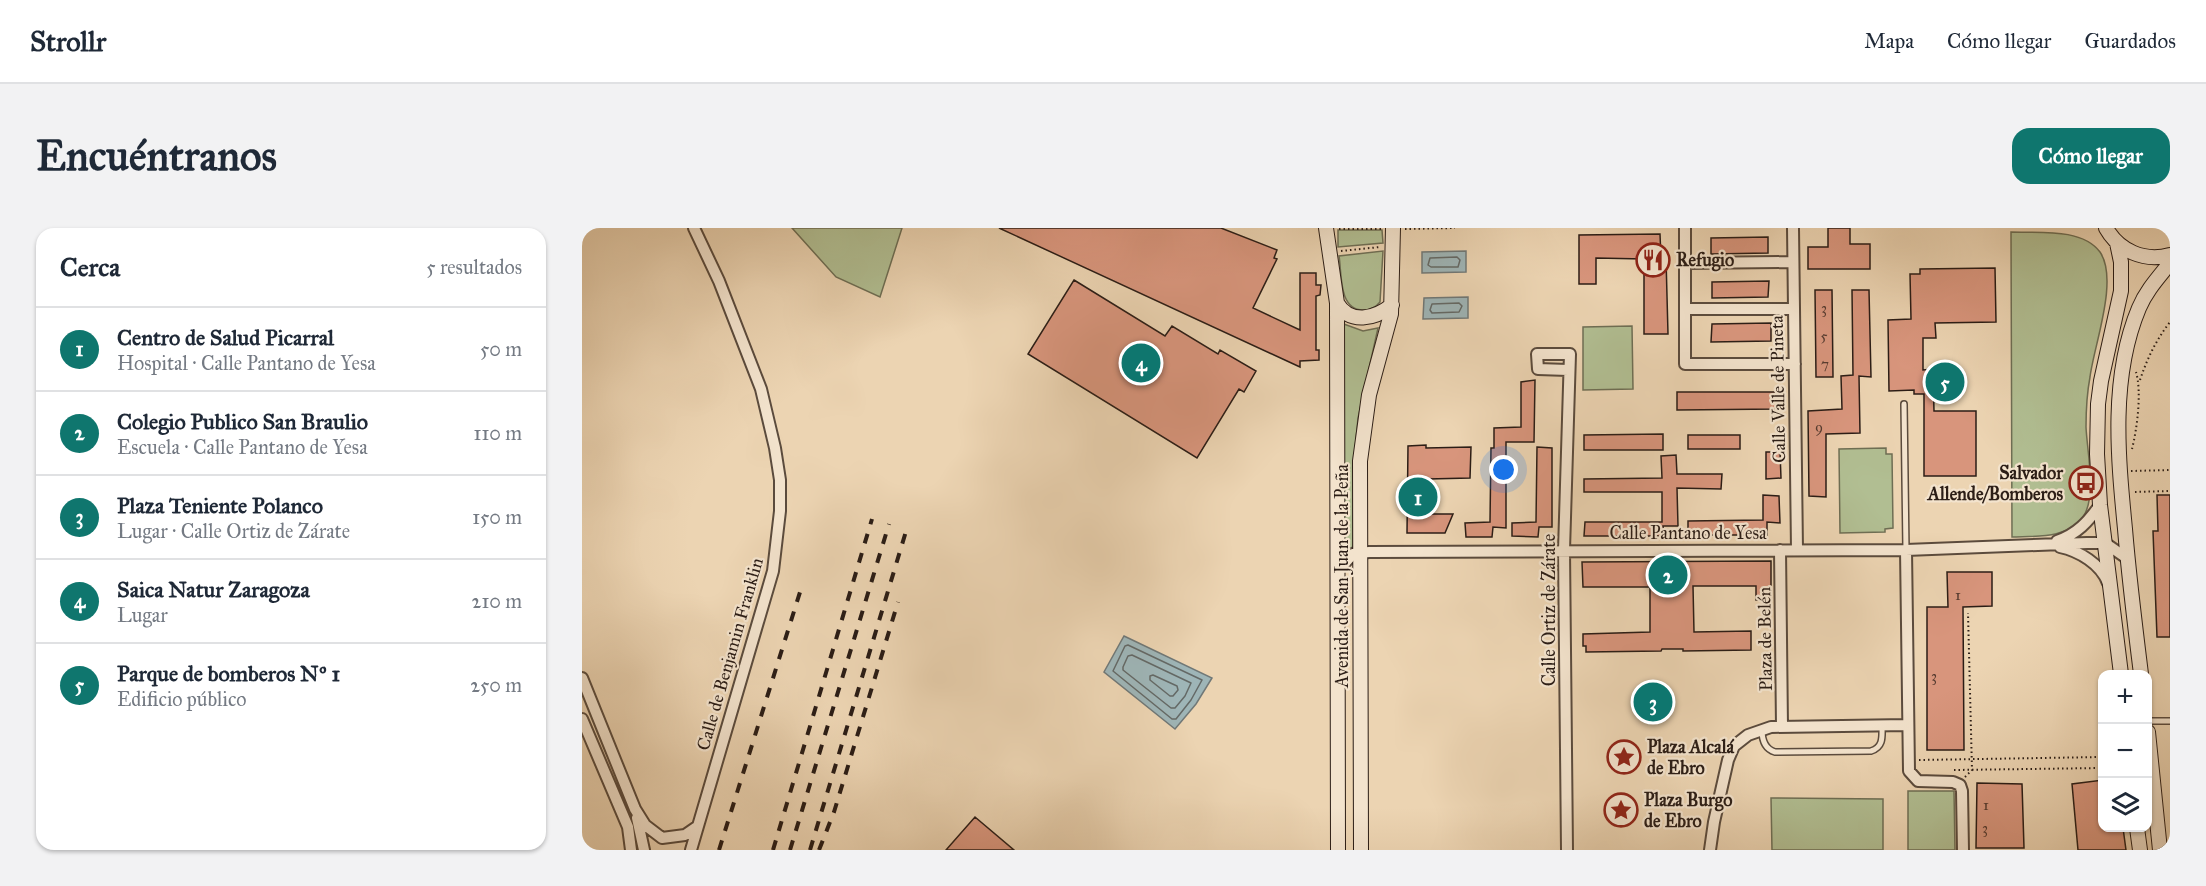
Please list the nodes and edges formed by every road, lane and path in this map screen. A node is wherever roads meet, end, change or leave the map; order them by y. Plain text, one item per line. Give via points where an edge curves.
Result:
1 (694, 228) edge
2 (1326, 228) edge
3 (1408, 228) edge
4 (1685, 228) edge
5 (1792, 228) edge
6 (2106, 228) edge
7 (1399, 231) edge
8 (2117, 243) junction
9 (1383, 247) dead end
10 (1338, 251) dead end
11 (2170, 255) edge
12 (1793, 262) junction
13 (1685, 263) junction
14 (2170, 263) edge
15 (1337, 303) junction
16 (1392, 305) junction
17 (1685, 309) junction
18 (1794, 309) junction
19 (2170, 322) edge
20 (1795, 364) junction
21 (2134, 365) dead end
22 (1568, 370) dead end
23 (2139, 382) junction
24 (1904, 404) dead end
25 (2130, 454) dead end
26 (2130, 462) dead end
27 (2170, 470) edge
28 (2170, 491) edge
29 (2131, 492) dead end
30 (2100, 505) junction
31 (2105, 543) junction
32 (2045, 544) junction
33 (1564, 550) junction
34 (1780, 550) junction
35 (1797, 550) junction
36 (1906, 550) junction
37 (1359, 552) junction
38 (2127, 560) junction
39 (1338, 570) junction
40 (2110, 589) junction
41 (1968, 613) dead end
42 (2120, 670) edge
43 (2140, 670) edge
44 (582, 678) edge
45 (582, 719) edge
46 (2170, 721) edge
47 (2152, 722) edge
48 (1882, 725) junction
49 (1907, 725) junction
50 (1782, 727) junction
51 (1762, 729) junction
52 (2098, 757) edge
53 (1972, 759) junction
54 (1908, 760) junction
55 (2098, 768) edge
56 (1951, 770) dead end
57 (1972, 770) junction
58 (2152, 771) edge
59 (1958, 783) junction
60 (635, 809) junction
61 (698, 826) junction
62 (628, 827) junction
63 (2138, 832) edge
64 (662, 838) junction
65 (693, 845) edge
66 (1339, 847) edge
67 (644, 849) edge
68 (631, 850) edge
69 (681, 850) edge
70 (1361, 850) edge
71 (1567, 850) edge
72 (1710, 850) edge
73 (1963, 850) edge
74 (2140, 850) edge
75 (2160, 850) edge

1 - 61 street, Calle de Benjamin Franklin via 761,389 780,480 773,571
2 - 15 main road, Avenida de San Juan de la Peña
3 - 7 path
4 - 13 street
5 - 12 street, Calle Valle de Pineta
6 - 8 main road
7 - 16 main road, Avenida de San Juan de la Peña
8 - 11 main road via 2139,255
8 - 30 main road via 2121,291 2098,404
9 - 10 path
12 - 13 street
12 - 18 street, Calle Valle de Pineta
13 - 17 street
14 - 38 main road via 2139,307 2124,366 2118,426
15 - 16 main road via 1345,313 1361,318 1382,314
15 - 39 main road, Avenida de San Juan de la Peña
16 - 37 main road, Avenida de San Juan de la Peña via 1361,442
17 - 18 street
17 - 20 street via 1685,363
18 - 20 street, Calle Valle de Pineta
19 - 23 path via 2159,335
20 - 35 street, Calle Valle de Pineta
21 - 23 path
22 - 33 street, Calle Ortiz de Zárate
23 - 25 path
24 - 36 lane
26 - 27 path via 2130,471
28 - 29 path
30 - 31 main road
30 - 32 street, Calle Pantano de Yesa via 2078,531
31 - 32 street, Calle Pantano de Yesa
31 - 38 street
31 - 40 main road
32 - 36 street, Calle Pantano de Yesa
32 - 40 street, Calle Pantano de Yesa via 2085,557 2103,572
33 - 34 street, Calle Pantano de Yesa
33 - 37 street, Calle Pantano de Yesa
33 - 71 street, Calle Ortiz de Zárate
34 - 35 street, Calle Pantano de Yesa
34 - 50 street, Plaza de Belén
35 - 36 street, Calle Pantano de Yesa
36 - 49 street
37 - 39 street via 1346,559
37 - 70 main road, Avenida de San Juan de la Peña
38 - 43 main road
39 - 66 main road, Avenida de San Juan de la Peña
40 - 42 main road
41 - 53 path
44 - 60 street
45 - 62 street
46 - 47 lane
48 - 49 street
48 - 50 street
48 - 51 lane via 1881,743 1871,751 1774,752 1764,744
49 - 54 street
50 - 51 street
51 - 72 street via 1741,739 1731,752
52 - 53 path
53 - 54 path
53 - 57 path
54 - 59 street via 1909,771 1918,781
55 - 57 path
56 - 57 path
57 - 59 path
58 - 75 main road
59 - 73 street via 1962,791
60 - 64 street via 645,825
60 - 67 street
61 - 64 street via 685,835
61 - 65 street, Calle de Benjamin Franklin
62 - 67 street
62 - 68 street
63 - 74 main road
64 - 67 street via 651,840
65 - 69 street

